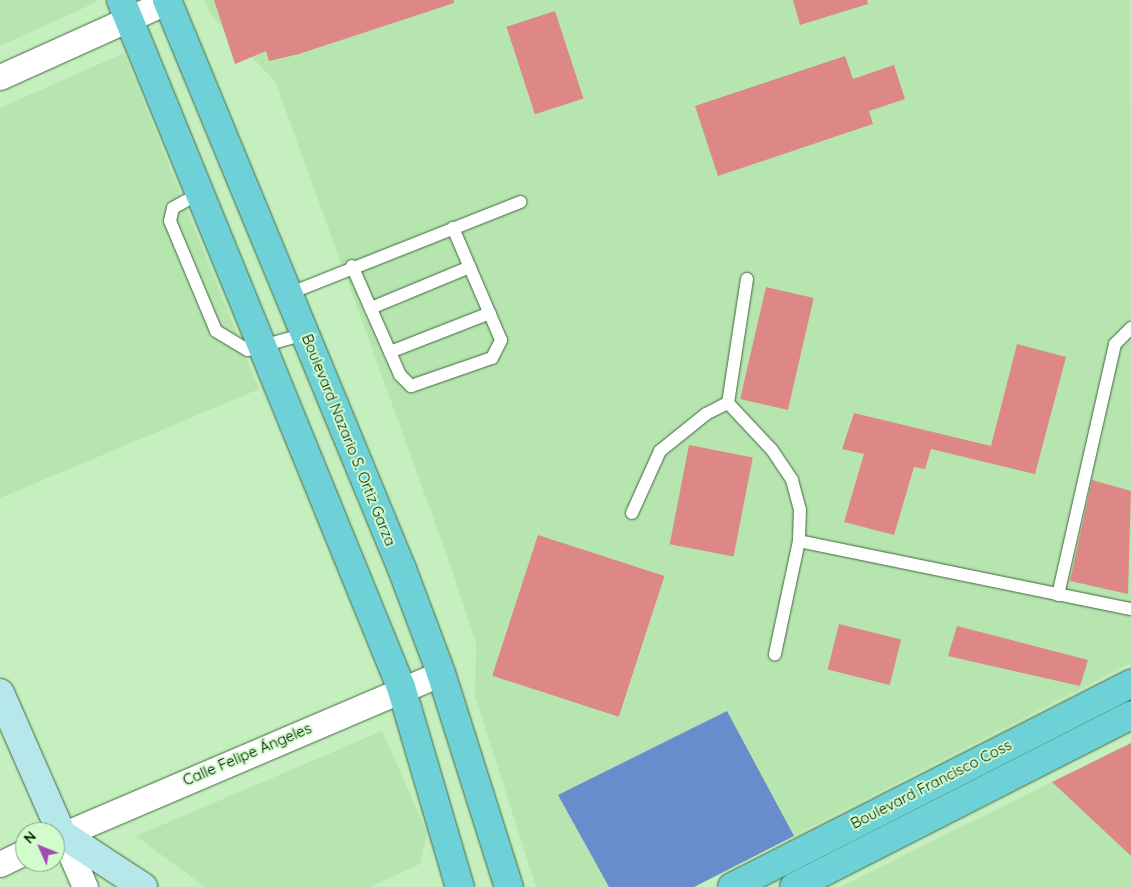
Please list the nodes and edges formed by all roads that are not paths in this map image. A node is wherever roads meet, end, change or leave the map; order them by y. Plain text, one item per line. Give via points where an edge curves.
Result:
1 (167, 1) edge
2 (125, 9) edge
3 (0, 76) edge
4 (200, 193) junction
5 (520, 202) dead end
6 (453, 228) junction
7 (352, 266) junction
8 (470, 267) junction
9 (747, 279) dead end
10 (288, 294) junction
11 (370, 308) junction
12 (490, 313) junction
13 (1131, 328) edge
14 (305, 334) junction
15 (264, 348) junction
16 (390, 352) junction
17 (728, 403) junction
18 (632, 513) dead end
19 (799, 541) junction
20 (1058, 594) junction
21 (1131, 609) edge
22 (776, 654) dead end
23 (441, 673) junction
24 (1131, 684) edge
25 (401, 687) junction
26 (0, 693) edge
27 (1131, 715) edge
28 (52, 822) edge
29 (65, 833) edge
30 (65, 840) edge
31 (65, 849) edge
32 (15, 857) edge
33 (0, 864) edge
34 (85, 887) edge
35 (143, 887) edge
36 (460, 887) edge
37 (509, 887) edge
38 (732, 887) edge
39 (794, 887) edge

1 - 2 street
1 - 10 main road, Boulevard Nazario S. Ortiz Garza
2 - 3 street
2 - 4 main road
4 - 15 main road
4 - 15 lane via 173,208 170,221 212,322 225,341 236,347
5 - 6 lane
6 - 7 lane
6 - 8 lane
7 - 10 lane
7 - 11 lane
8 - 11 lane
8 - 12 lane
9 - 17 lane
10 - 14 main road, Boulevard Nazario S. Ortiz Garza
11 - 16 lane
12 - 16 lane
12 - 16 lane via 501,340 492,358 417,386 405,382
13 - 20 lane via 1115,344
14 - 15 lane
14 - 23 main road, Boulevard Nazario S. Ortiz Garza
15 - 25 main road
17 - 18 lane via 698,420 660,451
17 - 19 lane via 772,450 792,480 800,510
19 - 20 lane
19 - 22 lane
20 - 21 lane
23 - 25 street, Calle Felipe Ángeles
23 - 37 main road, Boulevard Nazario S. Ortiz Garza
24 - 38 main road, Boulevard Francisco Coss
25 - 29 street, Calle Felipe Ángeles
25 - 36 main road
26 - 28 main road
27 - 39 main road, Boulevard Francisco Coss
30 - 35 main road
31 - 34 street
32 - 33 street

